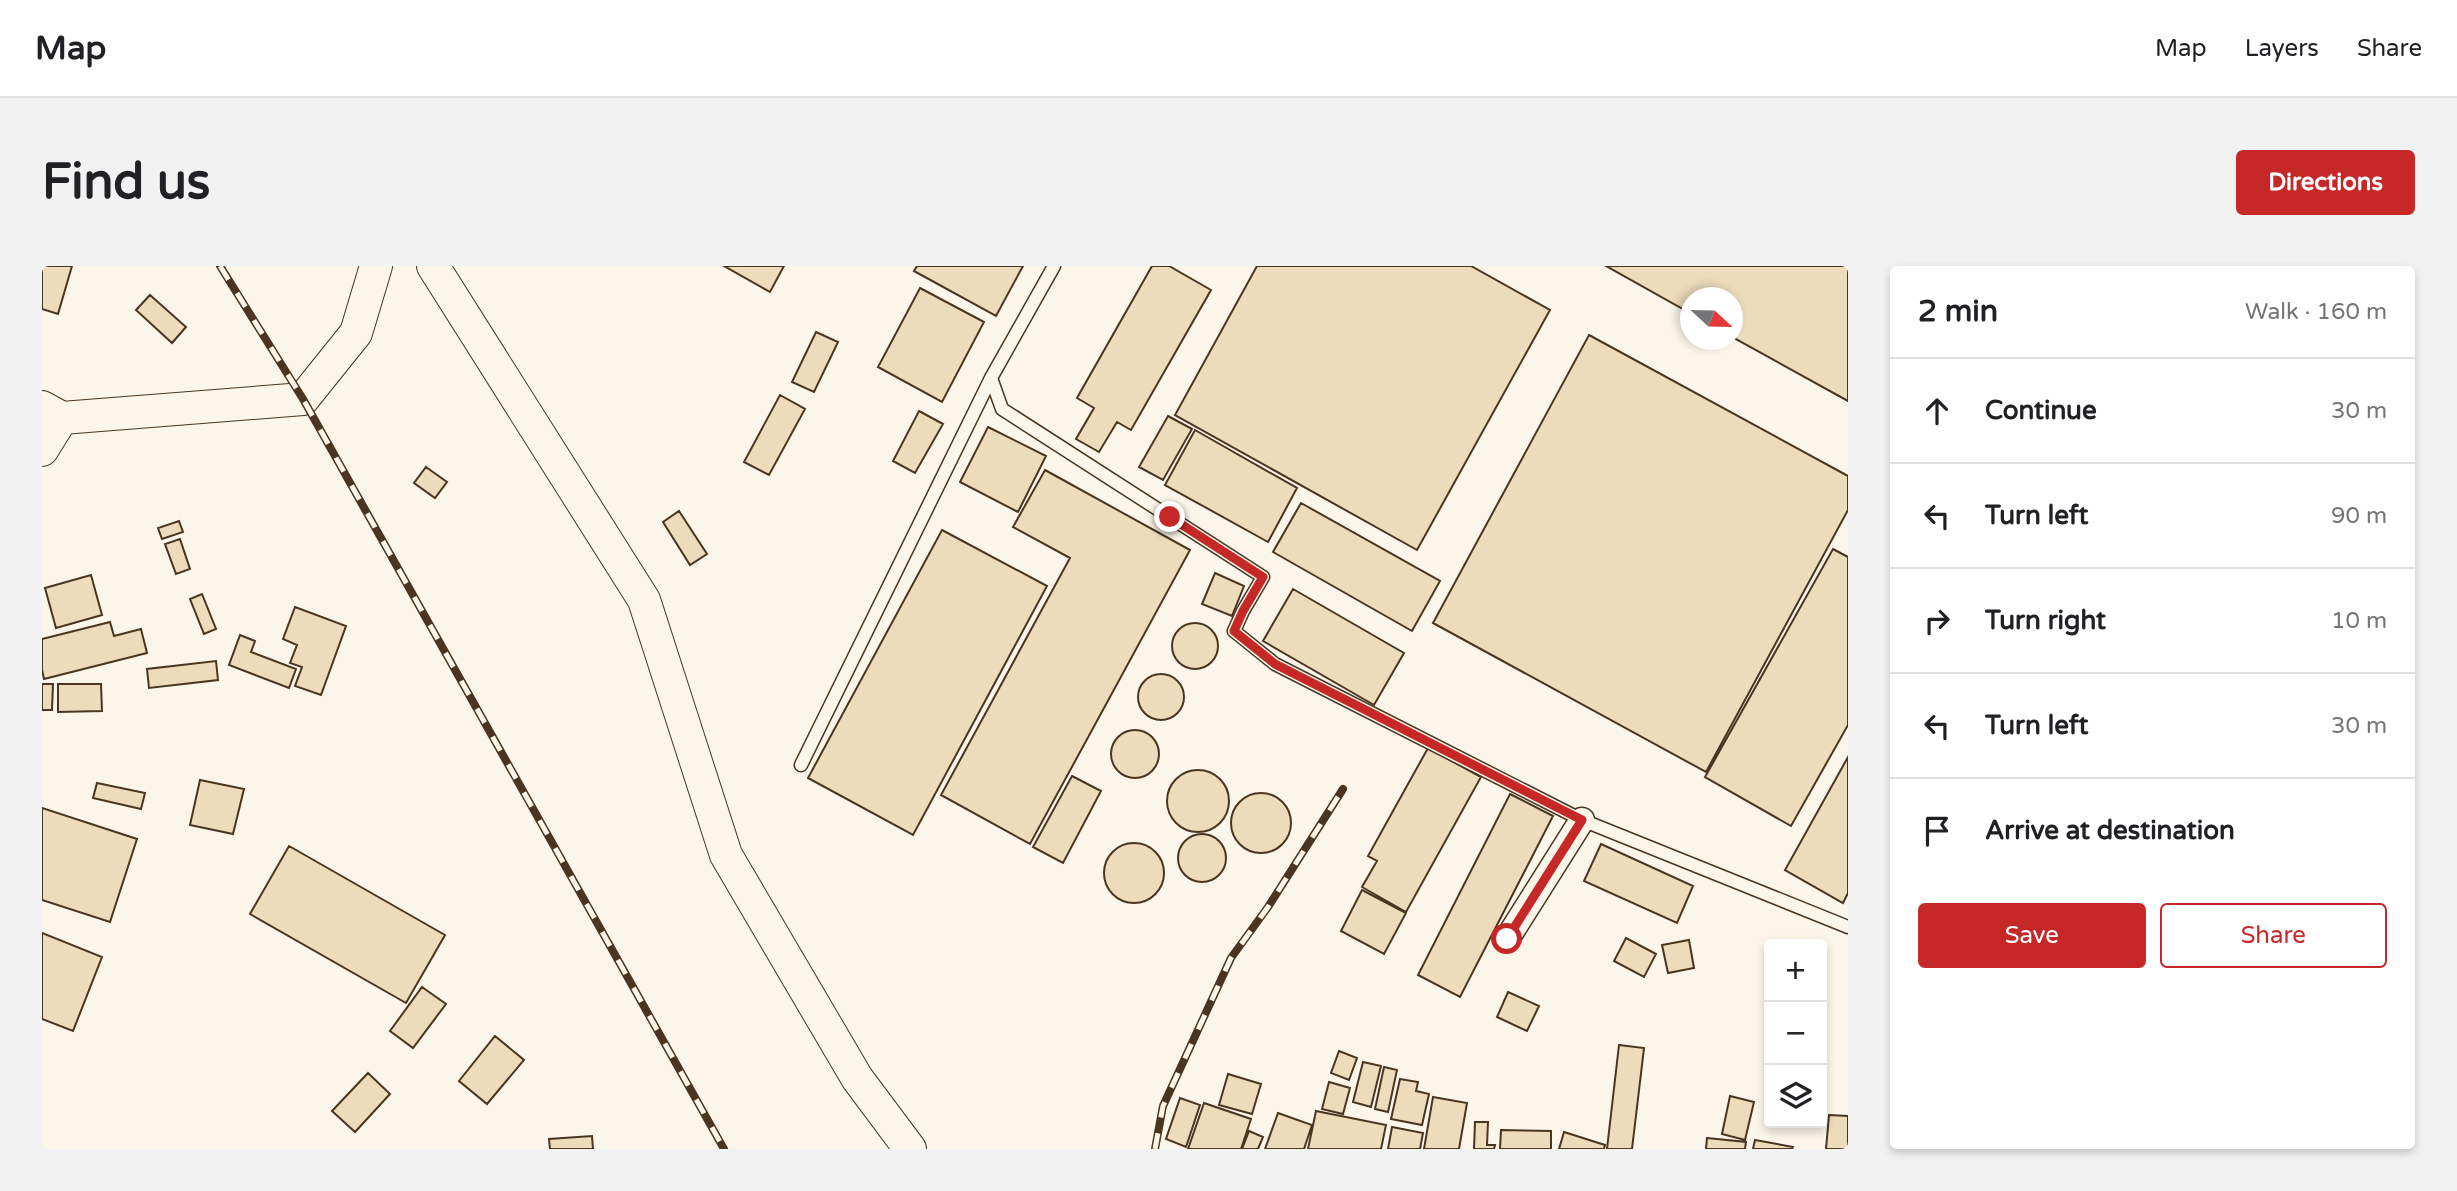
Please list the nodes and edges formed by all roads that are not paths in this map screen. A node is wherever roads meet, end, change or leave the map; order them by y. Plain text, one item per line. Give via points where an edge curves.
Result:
1 (376, 266) edge
2 (433, 266) edge
3 (1054, 266) edge
4 (991, 378) junction
5 (52, 412) edge
6 (42, 450) edge
7 (802, 765) dead end
8 (1582, 820) junction
9 (1848, 927) edge
10 (1507, 939) dead end
11 (910, 1149) edge

1 - 5 street via 356,333 303,399
2 - 11 street via 644,600 726,855 857,1078
3 - 4 lane
4 - 7 lane
4 - 8 lane via 1002,409 1263,577 1234,631 1275,664
5 - 6 street
8 - 9 lane
8 - 10 street

